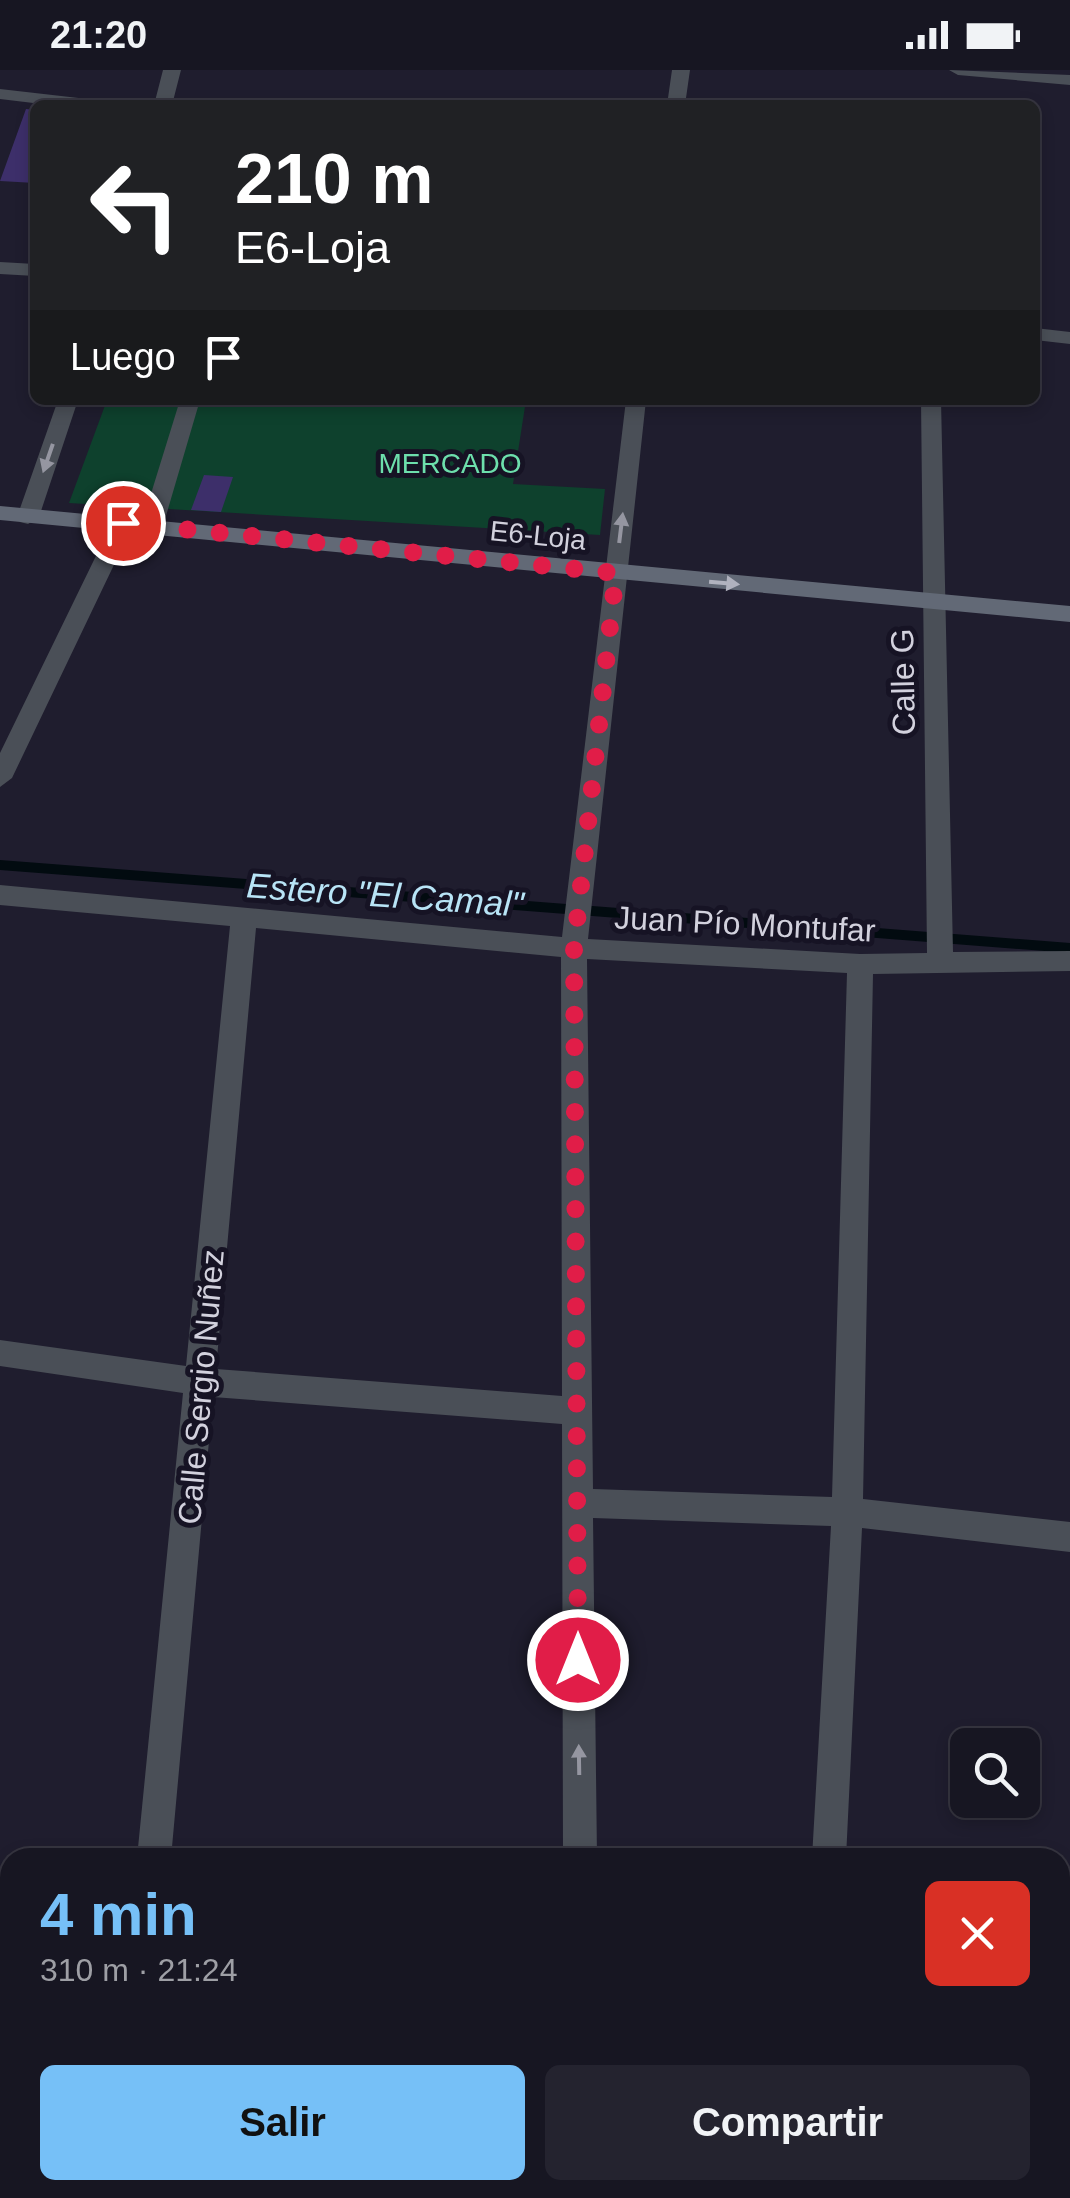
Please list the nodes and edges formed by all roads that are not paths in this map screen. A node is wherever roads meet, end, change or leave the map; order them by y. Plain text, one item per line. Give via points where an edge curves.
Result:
1 (172, 70) edge
2 (681, 70) edge
3 (958, 70) edge
4 (1070, 80) edge
5 (0, 94) edge
6 (52, 100) edge
7 (164, 100) edge
8 (677, 100) edge
9 (0, 268) edge
10 (30, 270) edge
11 (1040, 335) edge
12 (1070, 338) edge
13 (66, 405) edge
14 (188, 405) edge
15 (635, 405) edge
16 (931, 405) edge
17 (0, 513) edge
18 (28, 517) junction
19 (123, 523) junction
20 (152, 526) junction
21 (616, 573) junction
22 (935, 603) junction
23 (1070, 614) edge
24 (0, 778) edge
25 (0, 895) edge
26 (244, 917) junction
27 (574, 948) junction
28 (940, 962) junction
29 (1070, 962) edge
30 (860, 964) junction
31 (0, 1353) edge
32 (202, 1382) junction
33 (575, 1410) junction
34 (576, 1503) junction
35 (847, 1512) junction
36 (1070, 1537) edge
37 (155, 1848) edge
38 (580, 1848) edge
39 (830, 1848) edge

1 - 7 street
2 - 8 street
3 - 4 street
5 - 6 street
9 - 10 street
11 - 12 street
13 -> 18 street
14 - 20 street
21 -> 15 street
16 - 22 street, Calle G
17 - 18 main road, E6-Loja
18 - 19 main road, E6-Loja
19 - 20 main road, E6-Loja
19 - 24 street
20 - 21 main road, E6-Loja
21 -> 22 main road, E6-Loja
21 - 27 street
22 - 23 main road, E6-Loja
22 - 28 street, Calle G
25 - 26 street, Juan Pío Montufar
26 - 27 street, Juan Pío Montufar
26 - 32 street, Calle Sergio Nuñez
27 - 30 street, Juan Pío Montufar
27 - 33 street
28 - 29 street, Juan Pío Montufar
28 - 30 street, Juan Pío Montufar
30 - 35 street
31 - 32 street
32 - 33 street
32 - 37 street, Calle Sergio Nuñez
33 - 34 street
34 - 35 street
38 -> 34 street
35 - 36 street
35 - 39 street

